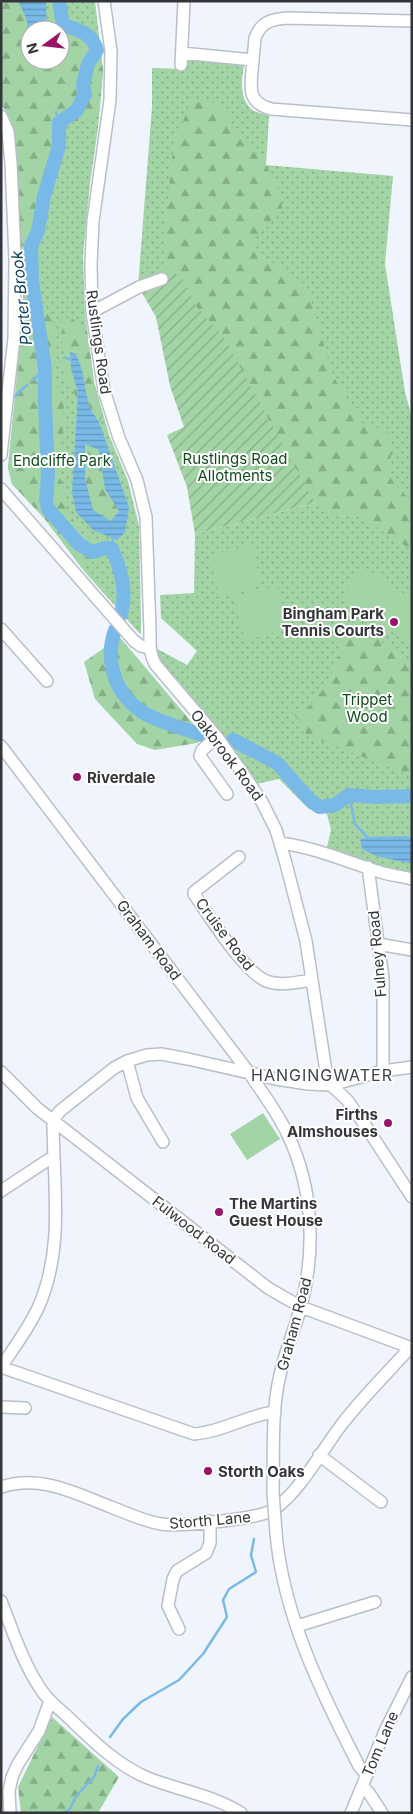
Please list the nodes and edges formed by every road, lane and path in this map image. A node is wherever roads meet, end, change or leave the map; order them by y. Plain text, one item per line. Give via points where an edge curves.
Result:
1 (104, 1) edge
2 (184, 1) edge
3 (412, 21) edge
4 (182, 53) junction
5 (252, 60) junction
6 (181, 65) dead end
7 (1, 116) edge
8 (412, 120) edge
9 (162, 279) dead end
10 (92, 312) junction
11 (1, 455) edge
12 (1, 489) edge
13 (1, 630) edge
14 (149, 648) junction
15 (47, 681) dead end
16 (217, 737) junction
17 (1, 746) edge
18 (227, 794) dead end
19 (280, 843) junction
20 (239, 857) dead end
21 (368, 867) junction
22 (412, 878) edge
23 (378, 948) junction
24 (412, 950) edge
25 (312, 980) junction
26 (127, 1061) junction
27 (412, 1067) edge
28 (383, 1071) junction
29 (1, 1072) edge
30 (250, 1074) junction
31 (331, 1086) junction
32 (53, 1120) junction
33 (164, 1142) dead end
34 (54, 1156) junction
35 (1, 1191) edge
36 (412, 1197) edge
37 (301, 1307) junction
38 (411, 1348) edge
39 (1, 1367) edge
40 (1, 1407) edge
41 (25, 1408) dead end
42 (275, 1412) junction
43 (319, 1455) junction
44 (1, 1487) edge
45 (381, 1502) dead end
46 (210, 1521) junction
47 (1, 1601) edge
48 (375, 1602) dead end
49 (297, 1626) junction
50 (179, 1629) dead end
51 (412, 1677) edge
52 (50, 1701) junction
53 (367, 1775) junction
54 (363, 1787) junction
55 (10, 1813) edge
56 (241, 1813) edge
57 (351, 1813) edge
58 (382, 1813) edge

1 - 10 street, Rustlings Road via 111,51 110,100 93,221
2 - 4 street
3 - 5 street via 272,19 254,38
4 - 5 street
4 - 6 street
5 - 8 street via 250,90 262,107
7 - 11 street via 8,132 12,162 15,268 14,338
9 - 10 street via 139,287
10 - 14 street, Rustlings Road via 104,390 137,480 146,517
12 - 14 street via 134,641
13 - 15 street
14 - 16 street, Oakbrook Road via 155,664
16 - 18 street via 202,750 200,756
16 - 19 street, Oakbrook Road via 262,802
17 - 30 street, Graham Road
19 - 21 street
19 - 25 street, Oakbrook Road via 304,932
20 - 25 street, Cruise Road via 194,894 230,945 257,976 281,984
21 - 22 street
21 - 23 street, Fulney Road
23 - 24 street
23 - 28 street, Fulney Road via 383,979
25 - 31 street, Oakbrook Road via 324,1071
26 - 30 street via 161,1054
26 - 32 street via 60,1110
26 - 33 street via 137,1098
27 - 28 street
28 - 31 street
29 - 32 street, Fulwood Road
30 - 31 street
30 - 37 street, Graham Road via 288,1134 299,1165 310,1219 306,1283
31 - 36 street via 347,1100 366,1125
32 - 34 street
32 - 37 street, Fulwood Road via 268,1288
34 - 35 street
34 - 39 street via 56,1238 51,1270 37,1309
37 - 38 street, Fulwood Road
37 - 42 street, Graham Road via 280,1374
38 - 43 street, Storth Lane via 349,1416
39 - 42 street via 194,1434 209,1433
40 - 41 street
42 - 49 street, Graham Road, bridge via 273,1492 276,1533 283,1580
43 - 45 street
43 - 46 street, Storth Lane via 291,1493 271,1511 257,1516
44 - 46 street, Storth Lane via 17,1483 49,1484 153,1522 177,1525
46 - 50 street via 210,1543 206,1553 177,1571 173,1579 168,1606
47 - 52 street via 26,1663
48 - 49 street
49 - 53 street, Graham Road via 321,1687 359,1766
51 - 53 street, Tom Lane
52 - 55 street via 39,1731 12,1777
52 - 56 street via 89,1738 131,1769
53 - 54 street, Tom Lane
54 - 57 street, Tom Lane
54 - 58 street

